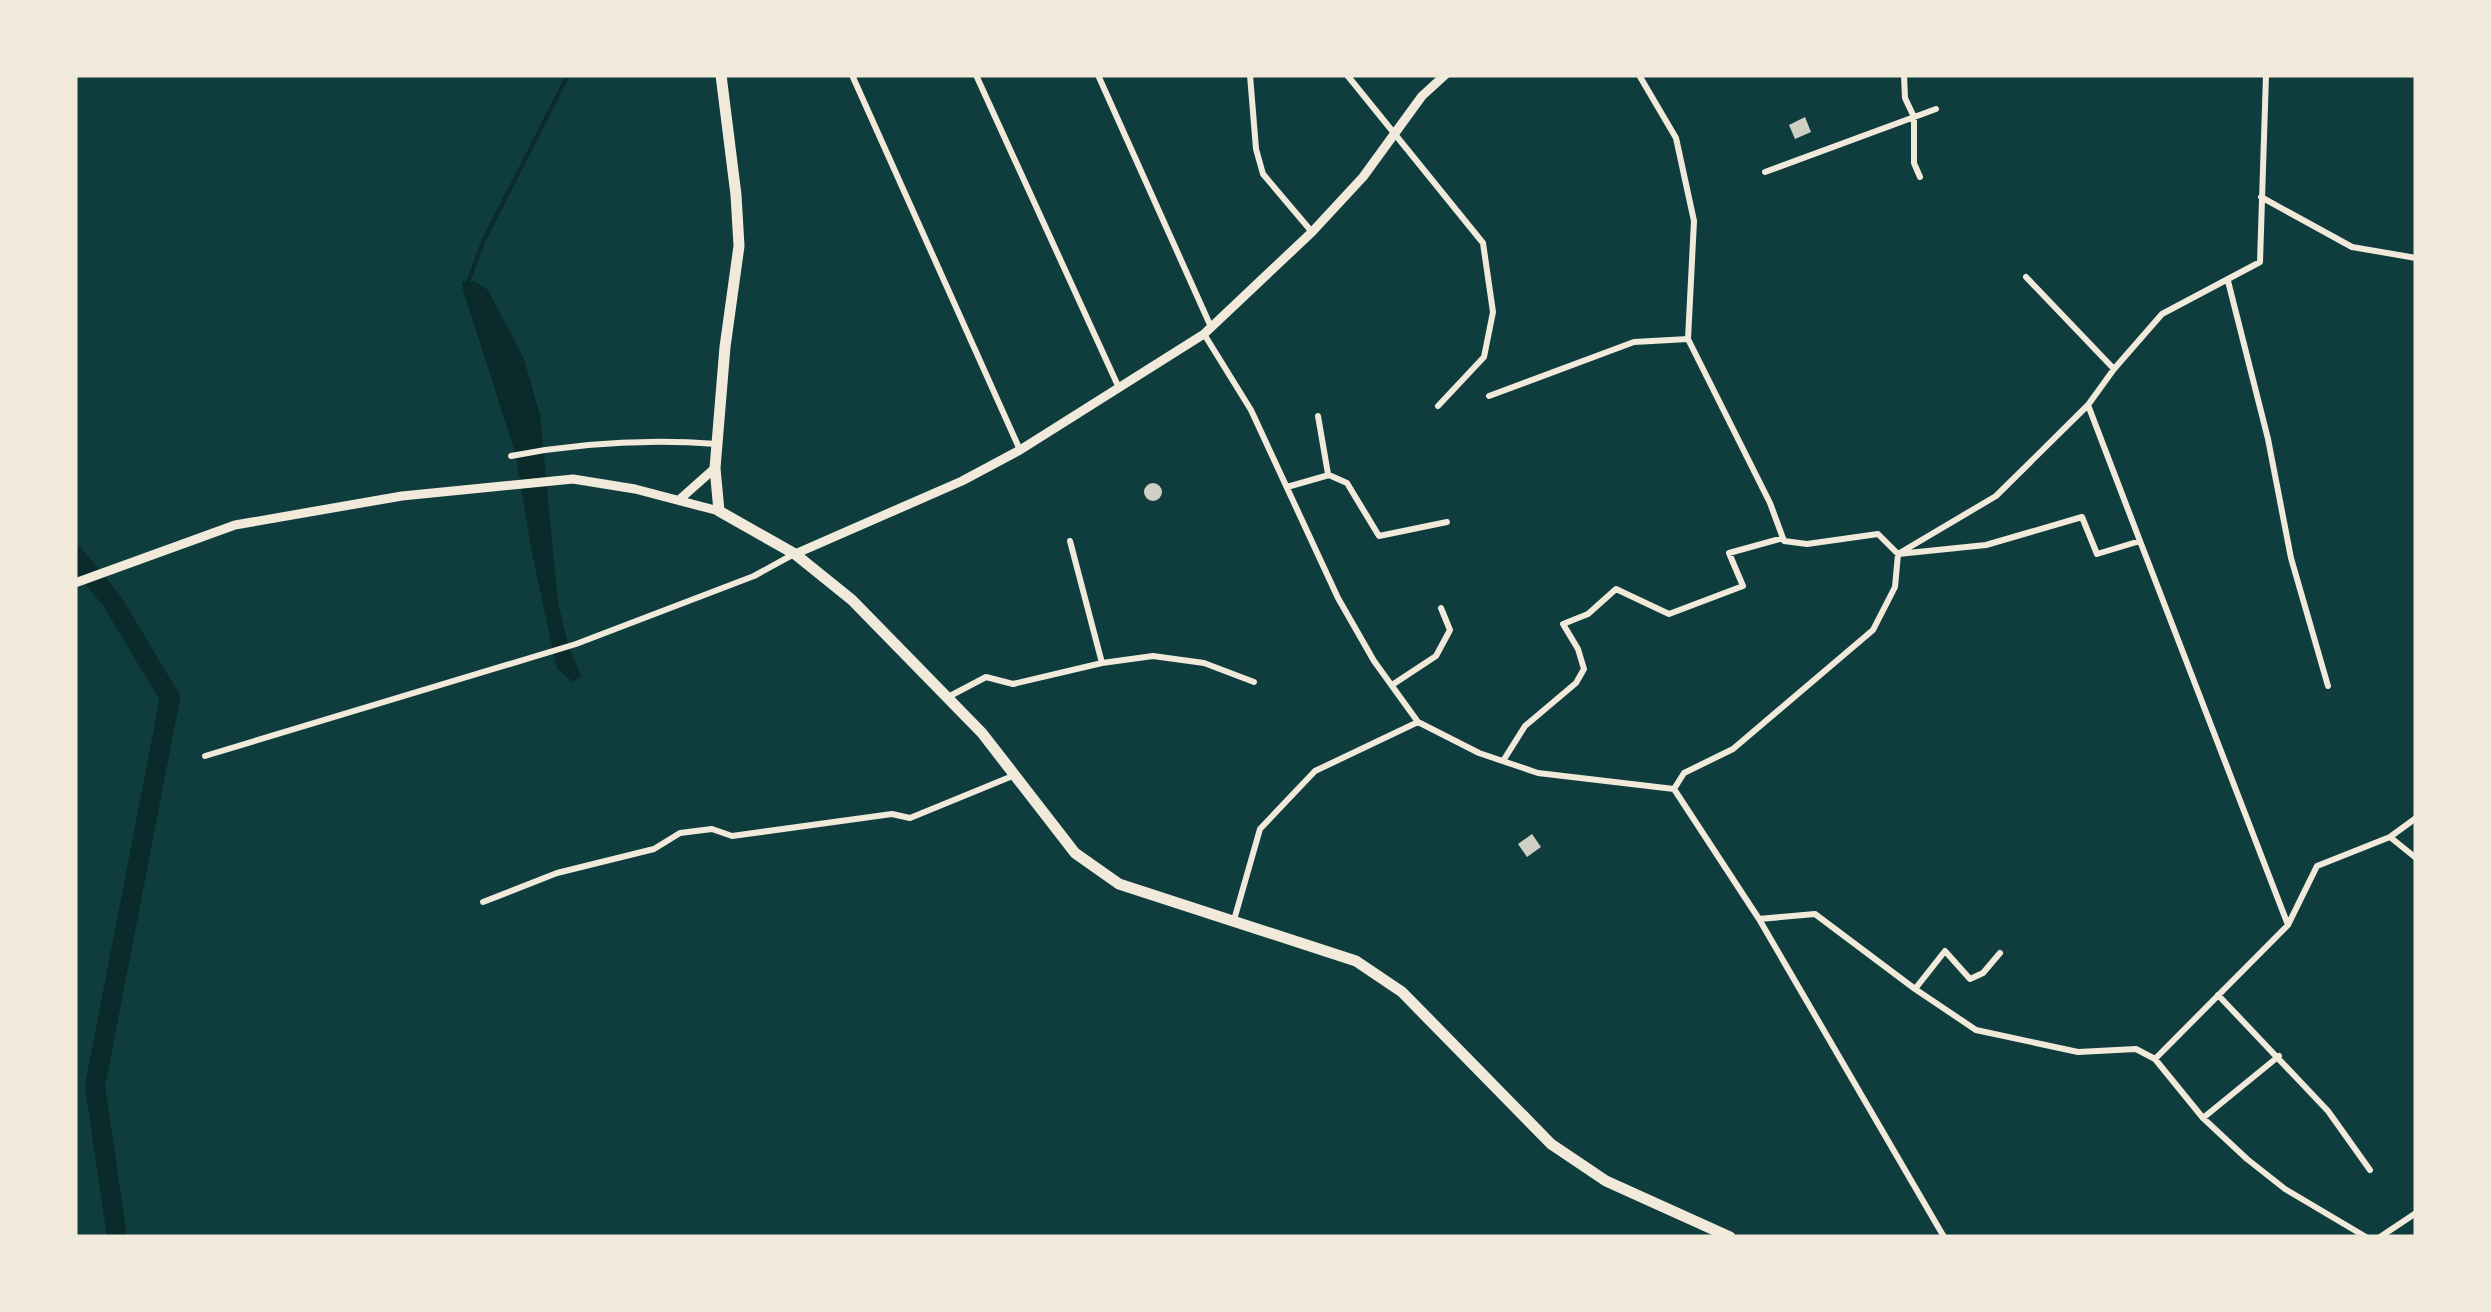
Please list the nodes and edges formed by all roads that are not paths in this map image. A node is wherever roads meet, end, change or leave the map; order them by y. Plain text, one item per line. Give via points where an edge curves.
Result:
1 (721, 75) edge
2 (852, 75) edge
3 (976, 75) edge
4 (1098, 75) edge
5 (1250, 75) edge
6 (1346, 75) edge
7 (1446, 75) edge
8 (1639, 75) edge
9 (1904, 75) edge
10 (2266, 75) edge
11 (1936, 110) dead end
12 (1914, 116) junction
13 (1394, 133) junction
14 (1765, 172) dead end
15 (1920, 177) dead end
16 (2261, 197) junction
17 (1312, 232) junction
18 (2416, 258) edge
19 (2026, 277) dead end
20 (2228, 281) junction
21 (1208, 330) junction
22 (1688, 339) junction
23 (2114, 369) junction
24 (1119, 388) junction
25 (1489, 396) dead end
26 (2088, 405) junction
27 (1438, 406) dead end
28 (1318, 416) dead end
29 (717, 444) junction
30 (1020, 450) junction
31 (511, 456) dead end
32 (715, 468) junction
33 (1328, 475) junction
34 (1287, 487) junction
35 (679, 500) junction
36 (719, 510) junction
37 (1447, 522) dead end
38 (1783, 538) junction
39 (1070, 541) dead end
40 (2140, 541) junction
41 (796, 554) junction
42 (1898, 554) junction
43 (75, 583) edge
44 (1441, 608) dead end
45 (1102, 663) junction
46 (1254, 682) dead end
47 (1392, 685) junction
48 (2328, 686) dead end
49 (947, 698) junction
50 (1418, 722) junction
51 (205, 756) dead end
52 (1503, 761) junction
53 (1015, 775) junction
54 (1674, 789) junction
55 (2416, 818) edge
56 (2390, 838) junction
57 (2416, 858) edge
58 (483, 902) dead end
59 (1759, 919) junction
60 (1234, 922) junction
61 (2288, 925) junction
62 (2000, 952) dead end
63 (1916, 990) junction
64 (2218, 995) junction
65 (2278, 1056) junction
66 (2155, 1059) junction
67 (2202, 1118) junction
68 (2370, 1170) dead end
69 (2416, 1214) edge
70 (1730, 1237) edge
71 (1944, 1237) edge
72 (2366, 1237) edge
73 (2380, 1237) edge

1 - 29 highway via 739,246
2 - 30 street
3 - 24 street
4 - 21 street
5 - 17 street via 1263,174
6 - 13 street
7 - 13 street
8 - 22 street via 1676,138 1694,221
9 - 12 street via 1904,98
10 - 16 street
11 - 12 street
12 - 14 street
12 - 15 street
13 - 17 street
13 - 27 street via 1483,243 1492,312 1484,358
16 - 18 street via 2352,247
16 - 20 street via 2260,262
17 - 21 street
19 - 23 street
20 - 23 street via 2162,314
20 - 48 street via 2290,558
21 - 24 street
21 - 34 street
22 - 25 street via 1634,342
22 - 38 street
23 - 26 street
24 - 30 street
26 - 40 street
26 - 42 street via 1996,496
28 - 33 street
29 - 31 street via 674,440
29 - 32 highway
30 - 41 street
32 - 35 street
32 - 36 highway
33 - 34 street
33 - 37 street via 1346,483 1379,536
34 - 47 street via 1338,598
35 - 36 street
35 - 43 street via 573,479 402,496 235,525
36 - 41 highway
38 - 42 street via 1807,544 1878,534
38 - 52 street via 1729,553 1743,586 1669,614 1616,589 1588,614 1563,624 1584,669 1525,726
39 - 45 street
40 - 42 street via 2096,554 2082,518 1986,545
40 - 61 street
41 - 49 highway via 852,600
41 - 51 street via 576,644
42 - 54 street via 1895,586 1873,630 1734,749 1684,773
44 - 47 street via 1450,630 1436,656
45 - 46 street via 1153,656 1204,663
45 - 49 street via 1012,684 986,677
47 - 50 street
49 - 53 highway
50 - 52 street
50 - 60 street via 1315,772 1260,829
52 - 54 street via 1538,772
53 - 58 street via 910,818 892,814 732,836 712,830 680,834 654,849 557,873
53 - 60 highway via 1076,852 1119,884
54 - 59 street
55 - 56 street
56 - 57 street
56 - 61 street via 2317,866
59 - 63 street via 1815,914
59 - 71 street
60 - 70 highway via 1356,961 1402,992 1551,1144 1606,1181
61 - 64 street
62 - 63 street via 1970,979 1945,952
63 - 66 street via 1976,1030 2078,1052 2136,1049
64 - 65 street
64 - 66 street
65 - 67 street
65 - 68 street
66 - 67 street
67 - 72 street via 2285,1189
69 - 73 street

